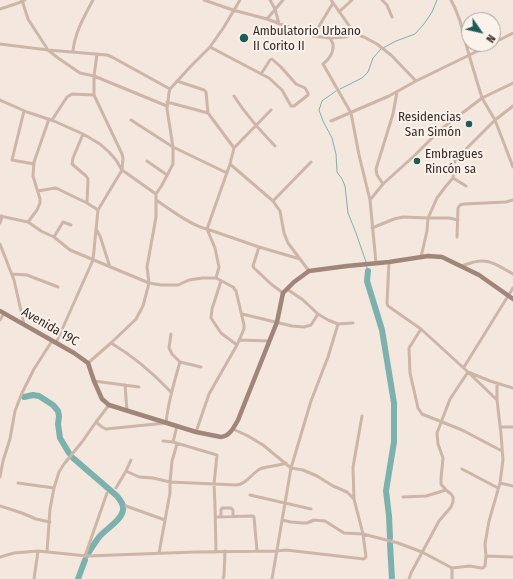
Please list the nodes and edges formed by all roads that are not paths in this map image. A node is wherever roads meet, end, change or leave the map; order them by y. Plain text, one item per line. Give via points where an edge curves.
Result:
1 (23, 0) edge
2 (93, 0) edge
3 (204, 0) edge
4 (240, 0) edge
5 (270, 0) edge
6 (283, 0) edge
7 (352, 0) edge
8 (382, 0) edge
9 (451, 0) edge
10 (332, 2) edge
11 (0, 9) edge
12 (275, 9) junction
13 (233, 10) junction
14 (339, 12) junction
15 (392, 17) dead end
16 (267, 19) junction
17 (279, 24) junction
18 (513, 33) edge
19 (355, 34) junction
20 (312, 36) junction
21 (330, 38) junction
22 (501, 39) edge
23 (0, 44) edge
24 (210, 47) junction
25 (48, 50) junction
26 (73, 51) junction
27 (475, 52) edge
28 (97, 54) junction
29 (469, 55) junction
30 (261, 74) junction
31 (94, 76) junction
32 (177, 81) junction
33 (416, 81) junction
34 (513, 83) edge
35 (170, 89) junction
36 (397, 92) junction
37 (94, 95) junction
38 (234, 96) dead end
39 (482, 98) junction
40 (0, 100) edge
41 (167, 104) junction
42 (513, 106) edge
43 (271, 110) dead end
44 (24, 111) junction
45 (208, 113) junction
46 (351, 113) junction
47 (51, 120) junction
48 (131, 120) dead end
49 (495, 120) junction
50 (331, 121) dead end
51 (256, 125) junction
52 (83, 134) junction
53 (275, 146) dead end
54 (173, 147) junction
55 (234, 148) junction
56 (147, 161) dead end
57 (311, 162) dead end
58 (34, 164) junction
59 (230, 164) junction
60 (513, 167) edge
61 (122, 170) junction
62 (227, 173) junction
63 (167, 175) junction
64 (453, 178) junction
65 (383, 184) junction
66 (466, 186) dead end
67 (38, 191) junction
68 (156, 194) junction
69 (156, 200) junction
70 (370, 200) junction
71 (513, 200) edge
72 (273, 201) junction
73 (87, 203) junction
74 (98, 210) junction
75 (1, 216) edge
76 (428, 218) junction
77 (458, 220) junction
78 (0, 222) edge
79 (28, 222) junction
80 (71, 225) dead end
81 (372, 228) junction
82 (96, 229) junction
83 (207, 229) junction
84 (54, 237) junction
85 (457, 238) dead end
86 (0, 244) edge
87 (259, 247) junction
88 (421, 257) junction
89 (93, 260) junction
90 (300, 260) junction
91 (389, 262) junction
92 (376, 263) junction
93 (462, 266) junction
94 (110, 267) junction
95 (309, 271) junction
96 (12, 274) junction
97 (513, 274) edge
98 (216, 278) junction
99 (221, 281) junction
100 (148, 283) junction
101 (58, 286) dead end
102 (513, 288) edge
103 (285, 291) junction
104 (508, 295) junction
105 (513, 299) edge
106 (2, 312) edge
107 (242, 314) junction
108 (318, 314) junction
109 (0, 320) edge
110 (277, 322) junction
111 (353, 323) dead end
112 (338, 324) junction
113 (24, 325) junction
114 (421, 329) junction
115 (171, 334) dead end
116 (239, 340) junction
117 (270, 341) junction
118 (54, 342) junction
119 (111, 343) junction
120 (237, 345) junction
121 (180, 362) junction
122 (88, 363) junction
123 (201, 367) dead end
124 (464, 367) junction
125 (468, 372) junction
126 (94, 381) junction
127 (497, 383) junction
128 (125, 385) junction
129 (139, 387) dead end
130 (513, 388) edge
131 (171, 392) junction
132 (497, 400) junction
133 (109, 405) junction
134 (127, 411) junction
135 (362, 416) dead end
136 (96, 422) junction
137 (441, 422) junction
138 (166, 423) junction
139 (177, 426) junction
140 (500, 427) junction
141 (513, 427) edge
142 (233, 429) junction
143 (196, 432) junction
144 (163, 441) dead end
145 (173, 442) junction
146 (177, 444) junction
147 (502, 451) junction
148 (0, 452) edge
149 (5, 454) junction
150 (131, 460) dead end
151 (286, 463) junction
152 (291, 468) junction
153 (462, 469) dead end
154 (126, 471) junction
155 (0, 477) edge
156 (170, 482) junction
157 (18, 483) dead end
158 (500, 483) junction
159 (214, 484) junction
160 (513, 486) edge
161 (54, 488) junction
162 (116, 488) dead end
163 (498, 488) junction
164 (446, 490) junction
165 (108, 494) dead end
166 (250, 495) dead end
167 (403, 497) dead end
168 (354, 499) junction
169 (285, 502) junction
170 (0, 506) edge
171 (126, 506) dead end
172 (311, 509) dead end
173 (233, 516) junction
174 (216, 517) junction
175 (221, 517) junction
176 (165, 520) junction
177 (282, 520) junction
178 (50, 522) junction
179 (363, 534) junction
180 (38, 551) junction
181 (276, 551) junction
182 (46, 552) junction
183 (216, 552) junction
184 (225, 552) junction
185 (257, 552) junction
186 (422, 552) junction
187 (159, 553) junction
188 (85, 556) junction
189 (486, 556) junction
190 (0, 557) edge
191 (513, 557) edge
192 (452, 568) junction
193 (34, 579) edge
194 (223, 579) edge
195 (272, 579) edge
196 (409, 579) edge
197 (452, 579) edge

1 - 11 street
1 - 25 street via 28,19
2 - 26 street via 78,28
3 - 13 street
4 - 13 street
5 - 12 street
6 - 12 street
7 - 14 street
8 - 15 street
9 - 29 street via 460,21
10 - 14 street
10 - 20 street
12 - 16 street
12 - 17 street
13 - 16 street
13 - 24 street
14 - 19 street
16 - 17 street
17 - 20 street
18 - 22 street
19 - 21 street
19 - 33 street via 376,44
20 - 21 street
21 - 46 street via 333,44 332,51 322,64
23 - 25 street
24 - 30 street
24 - 32 street
25 - 26 street
25 - 31 street via 80,73
26 - 28 street
27 - 29 street
28 - 31 street
28 - 35 street via 112,57
29 - 33 street
29 - 39 street
30 - 30 street via 272,59 296,84 305,88 308,95 291,106 276,84
31 - 37 street
31 - 41 street
32 - 35 street
32 - 45 street via 206,92
33 - 36 street
34 - 39 street
35 - 41 street
36 - 46 street
36 - 65 street via 394,114 376,169
37 - 47 street via 72,94 67,97
37 - 61 street via 122,154
38 - 51 street
39 - 49 street
39 - 65 street via 440,130
40 - 44 street
41 - 45 street
41 - 54 street
42 - 49 street
43 - 51 street
44 - 47 street
44 - 58 street via 12,160
45 - 55 street
46 - 50 street
46 - 70 street
47 - 52 street
47 - 58 street
48 - 54 street
49 - 60 street
49 - 64 street via 456,159
51 - 53 street
51 - 55 street
52 - 61 street via 109,152
52 - 73 street via 72,164 88,179
54 - 62 street
54 - 63 street via 173,164
55 - 59 street
56 - 63 street
57 - 72 street
58 - 67 street via 33,176
59 - 62 street
59 - 72 street
61 - 68 street
61 - 74 street
62 - 83 street
63 - 68 street
64 - 66 street
64 - 76 street via 437,198
65 - 70 street
67 - 73 street via 54,188
67 - 79 street via 40,203
68 - 69 street
69 - 83 street via 180,216
69 - 100 street via 156,217 147,267
70 - 81 street
71 - 77 street via 460,205
72 - 90 street via 280,211 288,243
73 - 74 street
74 - 82 street
75 - 78 street
75 - 79 street
76 - 77 street
76 - 81 street via 403,217
76 - 88 street
77 - 85 street
79 - 84 street
80 - 84 street via 63,222
81 - 92 street
82 - 89 street
82 - 94 street
83 - 87 street
83 - 98 street via 219,267
84 - 89 street via 70,250
86 - 96 street
87 - 90 street
87 - 103 street via 254,268 271,284
88 - 91 street
88 - 93 street via 442,257
89 - 94 street
89 - 118 street
90 - 95 street
91 - 92 street
91 - 114 street via 388,306
92 - 95 street
93 - 97 street via 482,260
93 - 104 street
94 - 100 street
95 - 103 street
96 - 101 street via 28,275
96 - 113 street
98 - 99 street
98 - 100 street via 188,280 178,285
99 - 107 street via 236,291
99 - 120 street via 211,318 221,333
100 - 119 street via 143,306 136,320
102 - 104 street
103 - 108 street via 303,300
103 - 110 street
104 - 105 street
104 - 124 street
106 - 109 street
106 - 113 street, Avenida 19C
107 - 110 street
107 - 116 street via 244,329
108 - 110 street via 309,326 292,326
108 - 112 street
110 - 117 street
111 - 112 street
112 - 152 street via 311,400
113 - 118 street, Avenida 19C
114 - 124 street
114 - 137 street via 409,348 410,373 418,408 422,414
115 - 121 street via 169,348
116 - 117 street
116 - 120 street
117 - 142 street
118 - 122 street, Avenida 19C
118 - 149 street via 34,369 14,411
119 - 122 street
119 - 131 street via 125,351
120 - 143 street via 209,394
121 - 123 street
121 - 131 street
122 - 126 street
124 - 125 street
125 - 127 street
125 - 132 street
125 - 137 street via 450,398
126 - 128 street
126 - 133 street via 102,399
127 - 130 street
127 - 132 street
128 - 129 street
128 - 134 street
131 - 138 street
132 - 140 street
133 - 134 street
133 - 136 street
134 - 138 street
135 - 168 street via 353,467
136 - 138 street via 106,429
136 - 161 street via 64,464
137 - 147 street
137 - 164 street via 437,433 443,458 441,484
138 - 139 street
139 - 143 street
139 - 145 street
140 - 141 street
140 - 147 street
142 - 143 street via 221,438
142 - 151 street via 263,445
144 - 145 street
145 - 146 street
146 - 156 street
146 - 159 street via 217,455
147 - 158 street
148 - 149 street
149 - 155 street
150 - 154 street
151 - 152 street
151 - 159 street via 261,468 240,485
152 - 168 street via 317,476 347,492
152 - 169 street
153 - 163 street
154 - 156 street via 139,477
154 - 162 street
156 - 159 street
156 - 176 street
157 - 161 street
158 - 160 street
158 - 163 street
159 - 174 street
161 - 178 street
163 - 189 street via 488,521
164 - 167 street via 426,496
164 - 186 street via 453,497 453,502
165 - 188 street
166 - 169 street
168 - 179 street
169 - 172 street
169 - 177 street
170 - 178 street via 36,520
171 - 176 street
173 - 175 street
173 - 175 street via 231,508 222,508
173 - 185 street via 254,517
174 - 175 street
174 - 183 street
176 - 187 street
177 - 179 street via 303,523 325,521 344,533
177 - 181 street
178 - 182 street
179 - 181 street via 366,557 364,559
179 - 186 street
180 - 182 street
180 - 190 street
180 - 193 street
181 - 185 street
181 - 195 street
182 - 188 street
183 - 184 street
183 - 187 street
184 - 185 street
184 - 194 street
186 - 192 street
186 - 196 street
187 - 188 street
189 - 191 street
189 - 192 street via 483,568
192 - 197 street

